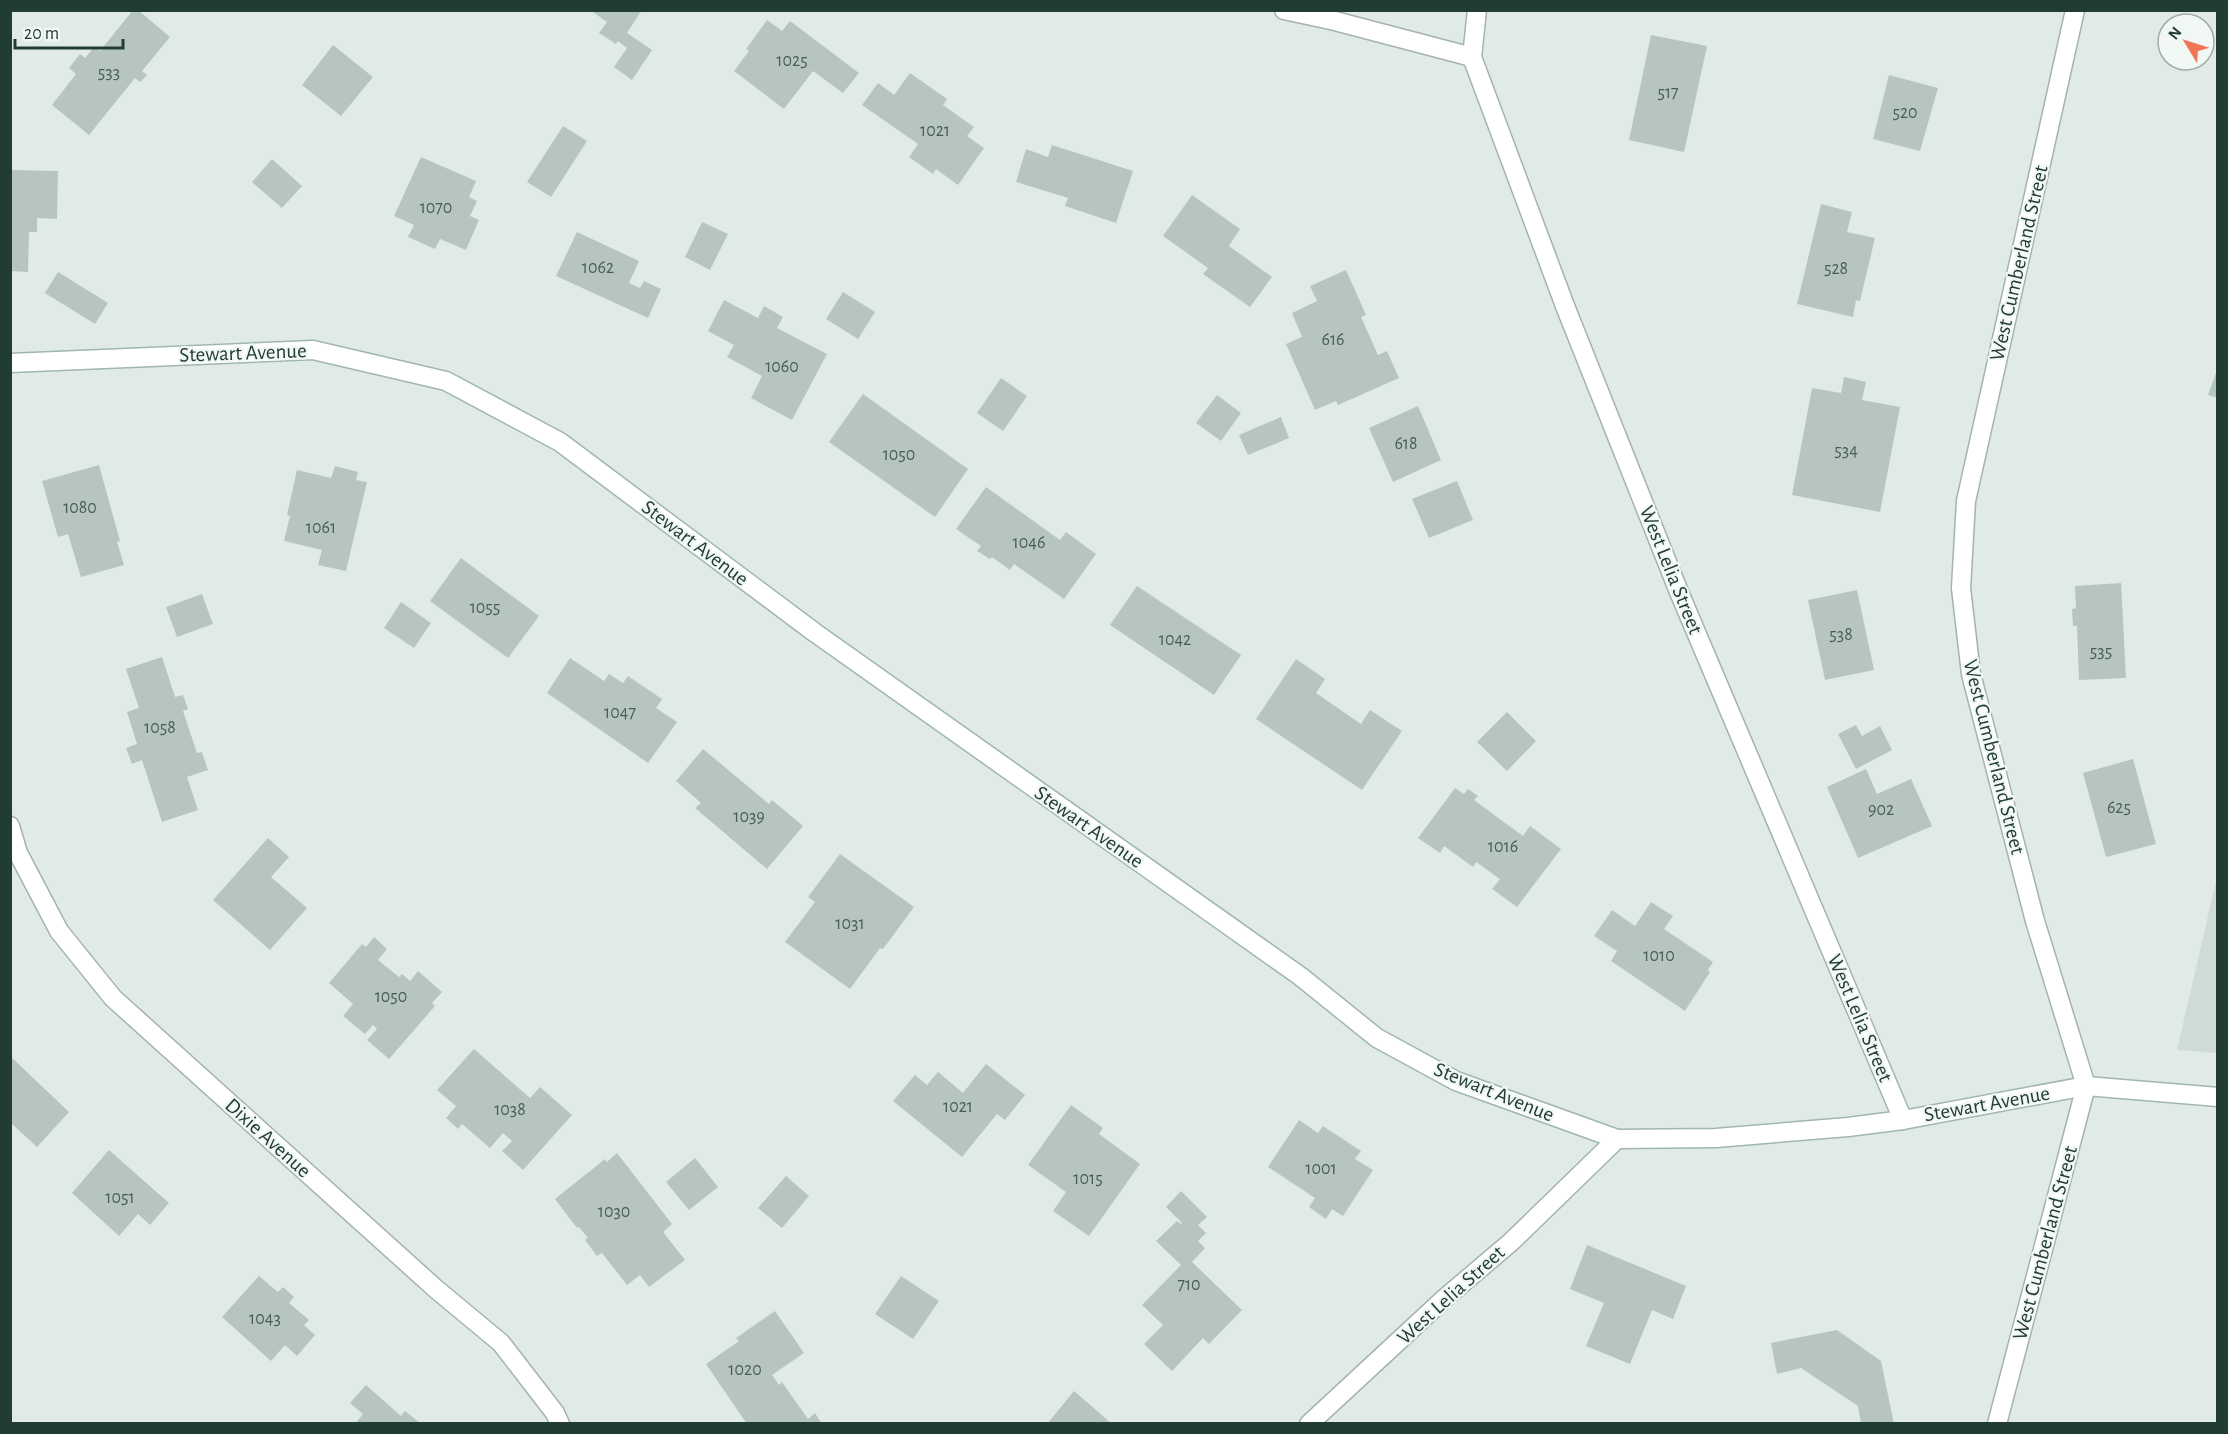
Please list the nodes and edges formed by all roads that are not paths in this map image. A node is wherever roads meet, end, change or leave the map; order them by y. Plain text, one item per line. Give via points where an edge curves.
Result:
1 (1284, 10) edge
2 (1477, 10) edge
3 (2075, 10) edge
4 (1472, 57) junction
5 (10, 363) edge
6 (10, 826) edge
7 (2086, 1086) junction
8 (2217, 1097) edge
9 (1903, 1120) junction
10 (1617, 1139) junction
11 (560, 1424) edge
12 (1309, 1424) edge
13 (1997, 1424) edge

1 - 4 street
2 - 4 street, West Lelia Street
3 - 7 street, West Cumberland Street via 1966,501 1961,588 1971,674 2035,921
4 - 9 street, West Lelia Street via 1565,306 1679,592
5 - 10 street, Stewart Avenue via 313,350 446,381 560,442 814,632 1300,976 1377,1038 1456,1081
6 - 11 street, Dixie Avenue via 18,854 58,931 113,998 501,1343
7 - 8 street, Stewart Avenue
7 - 9 street, Stewart Avenue
7 - 13 street, West Cumberland Street
9 - 10 street, Stewart Avenue via 1716,1138
10 - 12 street, West Lelia Street via 1511,1242

